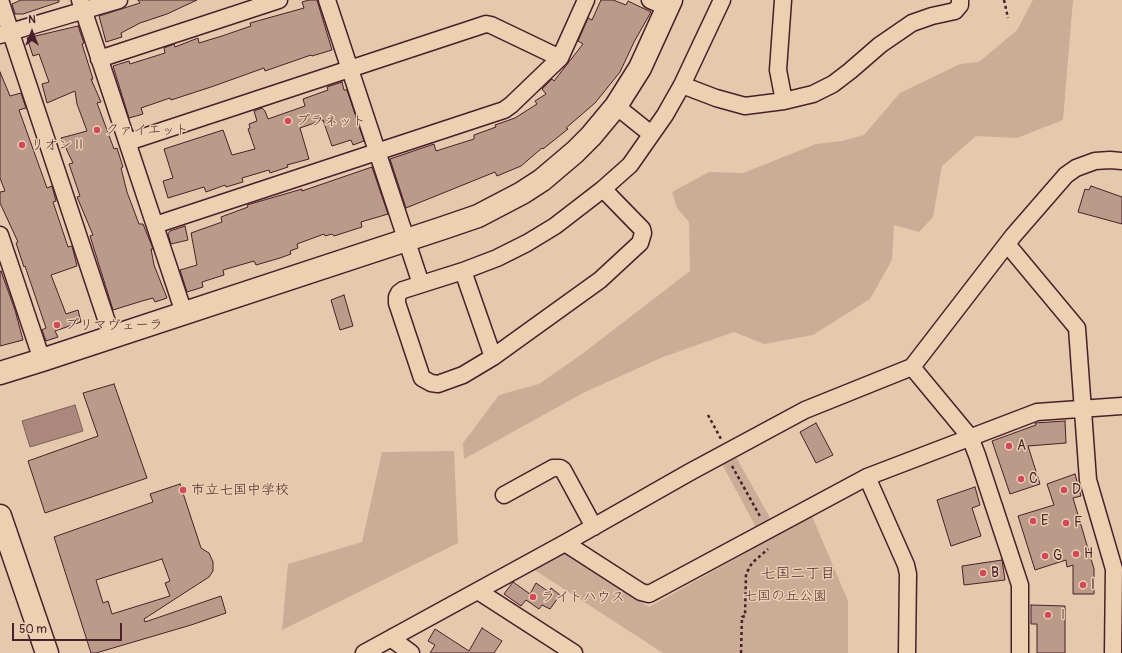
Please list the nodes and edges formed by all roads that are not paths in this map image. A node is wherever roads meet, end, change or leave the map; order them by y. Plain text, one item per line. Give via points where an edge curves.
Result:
1 (0, 0) edge
2 (119, 0) edge
3 (279, 0) edge
4 (327, 0) edge
5 (586, 0) edge
6 (722, 0) edge
7 (784, 0) edge
8 (960, 0) edge
9 (663, 3) edge
10 (82, 5) edge
11 (5, 33) edge
12 (560, 58) junction
13 (99, 59) junction
14 (350, 69) junction
15 (682, 85) junction
16 (784, 101) junction
17 (616, 106) junction
18 (652, 134) junction
19 (128, 142) junction
20 (377, 152) junction
21 (1121, 158) edge
22 (603, 189) junction
23 (155, 225) junction
24 (0, 235) edge
25 (406, 240) junction
26 (1006, 244) junction
27 (463, 272) junction
28 (421, 284) junction
29 (184, 313) junction
30 (112, 337) junction
31 (493, 357) junction
32 (42, 360) junction
33 (912, 367) junction
34 (0, 373) edge
35 (1122, 406) edge
36 (1083, 408) junction
37 (970, 437) junction
38 (867, 477) junction
39 (504, 494) dead end
40 (0, 516) edge
41 (594, 527) junction
42 (565, 543) junction
43 (478, 591) junction
44 (393, 637) junction
45 (47, 653) edge
46 (364, 653) edge
47 (411, 653) edge
48 (574, 653) edge
49 (907, 653) edge
50 (1020, 653) edge
51 (1114, 653) edge

1 - 11 street
2 - 10 street
3 - 13 street
4 - 14 street
5 - 12 street
6 - 15 street
7 - 16 street via 778,70
8 - 16 street via 960,5 955,11 912,23 880,45 833,84 813,94
9 - 17 street via 640,68
10 - 11 street
10 - 13 street
11 - 30 street
12 - 14 street via 486,24
12 - 20 street via 504,110
13 - 19 street
14 - 19 street
14 - 20 street
15 - 16 street via 745,106
15 - 18 street
17 - 18 street
17 - 25 street via 575,152 522,193 478,216
18 - 22 street via 630,165
19 - 23 street
20 - 23 street
20 - 25 street
21 - 26 street via 1094,161 1070,171
22 - 27 street via 527,244
22 - 31 street via 642,229 640,243 600,280
23 - 29 street
24 - 32 street
25 - 28 street
25 - 29 street
26 - 33 street
26 - 36 street via 1077,328
27 - 28 street
27 - 31 street
28 - 31 street via 399,293 397,303 422,378 438,384 463,375
29 - 30 street
30 - 32 street
32 - 34 street
33 - 37 street
33 - 41 street via 805,410
35 - 36 street
36 - 37 street via 1037,412
36 - 51 street via 1088,480 1114,569
37 - 38 street
37 - 50 street via 1020,585
38 - 42 street via 650,594 641,592
38 - 49 street via 906,565
39 - 41 street via 553,468 560,468 564,470
40 - 45 street
41 - 42 street
42 - 43 street
43 - 44 street
43 - 48 street
44 - 46 street
44 - 47 street

